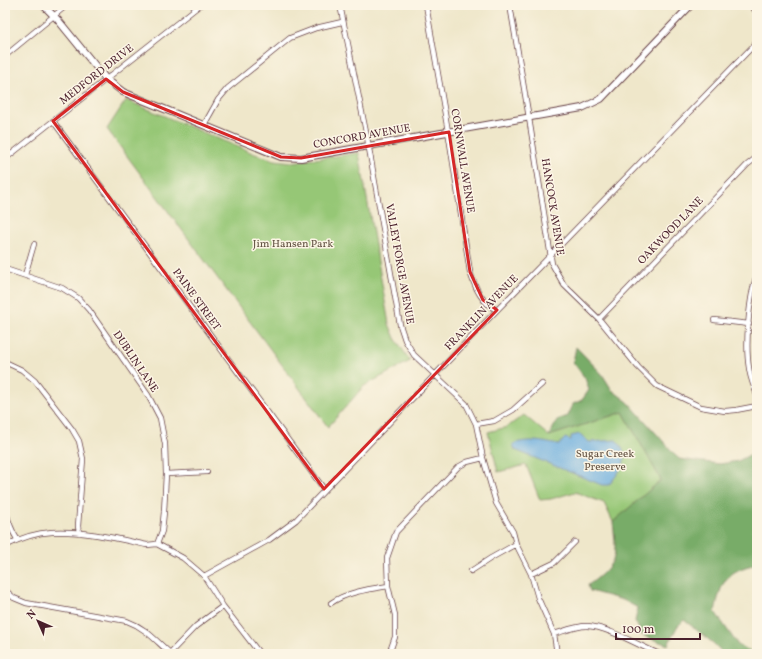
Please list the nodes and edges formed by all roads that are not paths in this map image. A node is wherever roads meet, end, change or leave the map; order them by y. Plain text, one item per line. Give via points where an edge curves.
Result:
1 (43, 5) edge
2 (67, 5) edge
3 (200, 5) edge
4 (340, 5) edge
5 (426, 5) edge
6 (691, 5) edge
7 (750, 5) edge
8 (510, 6) edge
9 (757, 12) edge
10 (54, 15) junction
11 (342, 22) junction
12 (757, 42) edge
13 (5, 56) edge
14 (106, 79) junction
15 (530, 118) junction
16 (53, 121) junction
17 (204, 125) junction
18 (449, 132) junction
19 (368, 146) junction
20 (757, 157) edge
21 (5, 159) edge
22 (34, 244) dead end
23 (550, 256) junction
24 (5, 269) edge
25 (25, 275) junction
26 (757, 275) edge
27 (497, 310) junction
28 (599, 319) junction
29 (714, 320) dead end
30 (749, 324) junction
31 (5, 362) edge
32 (435, 376) junction
33 (542, 384) dead end
34 (757, 395) edge
35 (757, 406) edge
36 (476, 424) junction
37 (483, 458) junction
38 (207, 472) dead end
39 (166, 474) junction
40 (324, 489) junction
41 (5, 509) edge
42 (79, 533) junction
43 (17, 539) junction
44 (575, 542) dead end
45 (157, 544) junction
46 (516, 544) junction
47 (5, 546) edge
48 (470, 571) dead end
49 (531, 574) junction
50 (204, 576) junction
51 (388, 586) junction
52 (5, 590) edge
53 (331, 603) dead end
54 (222, 606) junction
55 (554, 634) junction
56 (169, 654) edge
57 (260, 654) edge
58 (389, 654) edge
59 (556, 654) edge
60 (658, 654) edge

1 - 10 street, CONCORD AVENUE
2 - 10 street
3 - 14 street, MEDFORD DRIVE
4 - 11 street, VALLEY FORGE AVENUE
5 - 18 street, CORNWALL AVENUE
6 - 15 street, CONCORD AVENUE via 601,99 582,108
7 - 9 street
8 - 15 street, HANCOCK AVENUE
10 - 13 street
10 - 14 street, CONCORD AVENUE
11 - 17 street via 290,38 228,88
11 - 19 street, VALLEY FORGE AVENUE
12 - 23 street, FRANKLIN AVENUE
14 - 16 street, MEDFORD DRIVE
14 - 17 street, CONCORD AVENUE via 123,92
15 - 18 street, CONCORD AVENUE
15 - 23 street, HANCOCK AVENUE
16 - 21 street, MEDFORD DRIVE
16 - 40 street, PAINE STREET
17 - 19 street, CONCORD AVENUE via 281,157 301,158
18 - 19 street, CONCORD AVENUE
18 - 27 street, CORNWALL AVENUE via 470,272 483,300
19 - 32 street, VALLEY FORGE AVENUE via 400,325 414,355
20 - 28 street, OAKWOOD LANE
22 - 25 street
23 - 27 street, FRANKLIN AVENUE
23 - 28 street, HANCOCK AVENUE via 564,285
24 - 25 street, DUBLIN LANE
25 - 39 street, DUBLIN LANE via 62,288 78,298 89,310 148,395 160,418 165,444
26 - 30 street via 752,292
27 - 32 street, FRANKLIN AVENUE
28 - 35 street, HANCOCK AVENUE via 657,386 701,407 725,411
29 - 30 street
30 - 34 street via 748,366
31 - 42 street via 22,370 35,381 79,441 83,459
32 - 36 street, VALLEY FORGE AVENUE via 466,404
32 - 40 street, FRANKLIN AVENUE
33 - 36 street via 513,410 494,421
36 - 37 street, VALLEY FORGE AVENUE
37 - 46 street, VALLEY FORGE AVENUE via 496,503 513,532
37 - 51 street via 458,467 396,532 387,558
38 - 39 street
39 - 45 street, DUBLIN LANE via 162,531
40 - 50 street, FRANKLIN AVENUE via 296,520 275,536
41 - 43 street
42 - 43 street via 53,532
42 - 45 street via 147,545
43 - 47 street
44 - 49 street via 554,563
45 - 50 street via 183,558
46 - 48 street
46 - 49 street, VALLEY FORGE AVENUE
49 - 55 street, VALLEY FORGE AVENUE via 538,598
50 - 54 street
51 - 53 street via 339,597
51 - 58 street via 395,615 395,637
52 - 56 street via 14,598 26,603 132,623 147,631
54 - 56 street via 196,626
54 - 57 street
55 - 59 street, VALLEY FORGE AVENUE
55 - 60 street via 587,626 605,630

